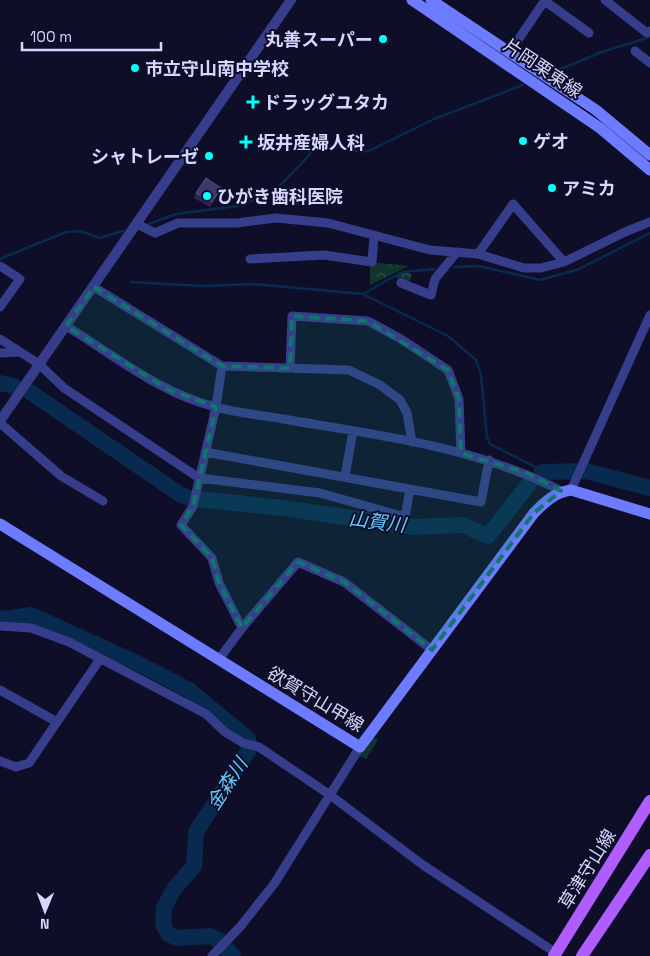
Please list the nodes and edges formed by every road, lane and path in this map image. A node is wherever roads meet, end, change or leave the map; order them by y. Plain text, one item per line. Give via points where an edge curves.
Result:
1 (291, 0) edge
2 (412, 0) edge
3 (431, 0) edge
4 (545, 0) edge
5 (605, 0) edge
6 (650, 32) edge
7 (589, 33) dead end
8 (635, 51) dead end
9 (510, 52) junction
10 (650, 63) edge
11 (650, 155) edge
12 (650, 170) edge
13 (650, 222) edge
14 (137, 224) junction
15 (374, 235) junction
16 (457, 252) junction
17 (478, 254) junction
18 (250, 259) dead end
19 (564, 262) junction
20 (0, 266) edge
21 (401, 282) dead end
22 (94, 287) junction
23 (0, 306) edge
24 (650, 315) edge
25 (66, 326) junction
26 (0, 339) edge
27 (19, 352) junction
28 (0, 353) edge
29 (39, 364) junction
30 (222, 366) junction
31 (290, 368) junction
32 (216, 407) junction
33 (1, 418) edge
34 (353, 431) junction
35 (412, 442) junction
36 (205, 452) junction
37 (461, 453) junction
38 (489, 460) junction
39 (345, 476) junction
40 (199, 478) junction
41 (410, 489) junction
42 (566, 491) junction
43 (103, 501) dead end
44 (650, 514) edge
45 (0, 524) edge
46 (0, 626) edge
47 (242, 628) junction
48 (432, 650) junction
49 (100, 659) junction
50 (219, 659) junction
51 (0, 690) edge
52 (57, 722) junction
53 (360, 747) junction
54 (0, 761) edge
55 (330, 795) junction
56 (650, 801) edge
57 (650, 855) edge
58 (555, 955) edge
59 (212, 956) edge
60 (582, 956) edge

1 - 14 street
2 - 12 main road, 片岡栗東線 via 600,128
3 - 9 main road, 片岡栗東線
4 - 7 street
4 - 9 street
5 - 6 street via 647,33
8 - 10 street
9 - 11 main road, 片岡栗東線 via 596,110
13 - 19 street
14 - 15 street via 155,233 178,223 237,223 276,218 328,223
14 - 22 street
15 - 16 street via 430,250
15 - 18 street via 372,262 324,255
16 - 17 street
16 - 21 street via 435,279 431,295
17 - 19 street via 524,268 541,268
17 - 19 street via 513,204
20 - 23 street via 20,279
22 - 25 street
22 - 30 street
24 - 42 street
25 - 29 street
25 - 32 street via 169,390
26 - 27 street
27 - 28 street
27 - 29 street
29 - 33 street
29 - 40 street via 64,388
30 - 31 street
30 - 32 street
31 - 35 street via 349,370 380,385 400,400 407,413
31 - 37 street via 292,316 368,321 448,370 459,399
32 - 34 street
32 - 36 street
33 - 43 street via 62,476
34 - 35 street
34 - 39 street
35 - 37 street
36 - 39 street
36 - 40 street
37 - 38 street
38 - 41 street via 481,502
38 - 42 street
39 - 41 street
40 - 41 street via 320,493 405,517
40 - 47 street via 193,506 181,525 212,558 219,583
42 - 44 main road
42 - 48 main road, 欲賀守山甲線 via 534,513
45 - 50 main road, 欲賀守山甲線
46 - 49 street via 31,628 69,642
47 - 48 street via 298,562 344,582
47 - 50 street
48 - 53 main road, 欲賀守山甲線
49 - 52 street
49 - 55 street via 206,714 226,732 243,743 259,747
50 - 53 main road, 欲賀守山甲線
51 - 52 street
52 - 54 street via 29,763 16,767
53 - 55 street
55 - 58 street via 423,865
55 - 59 street via 274,884
56 - 58 main road, 草津守山線
57 - 60 main road

